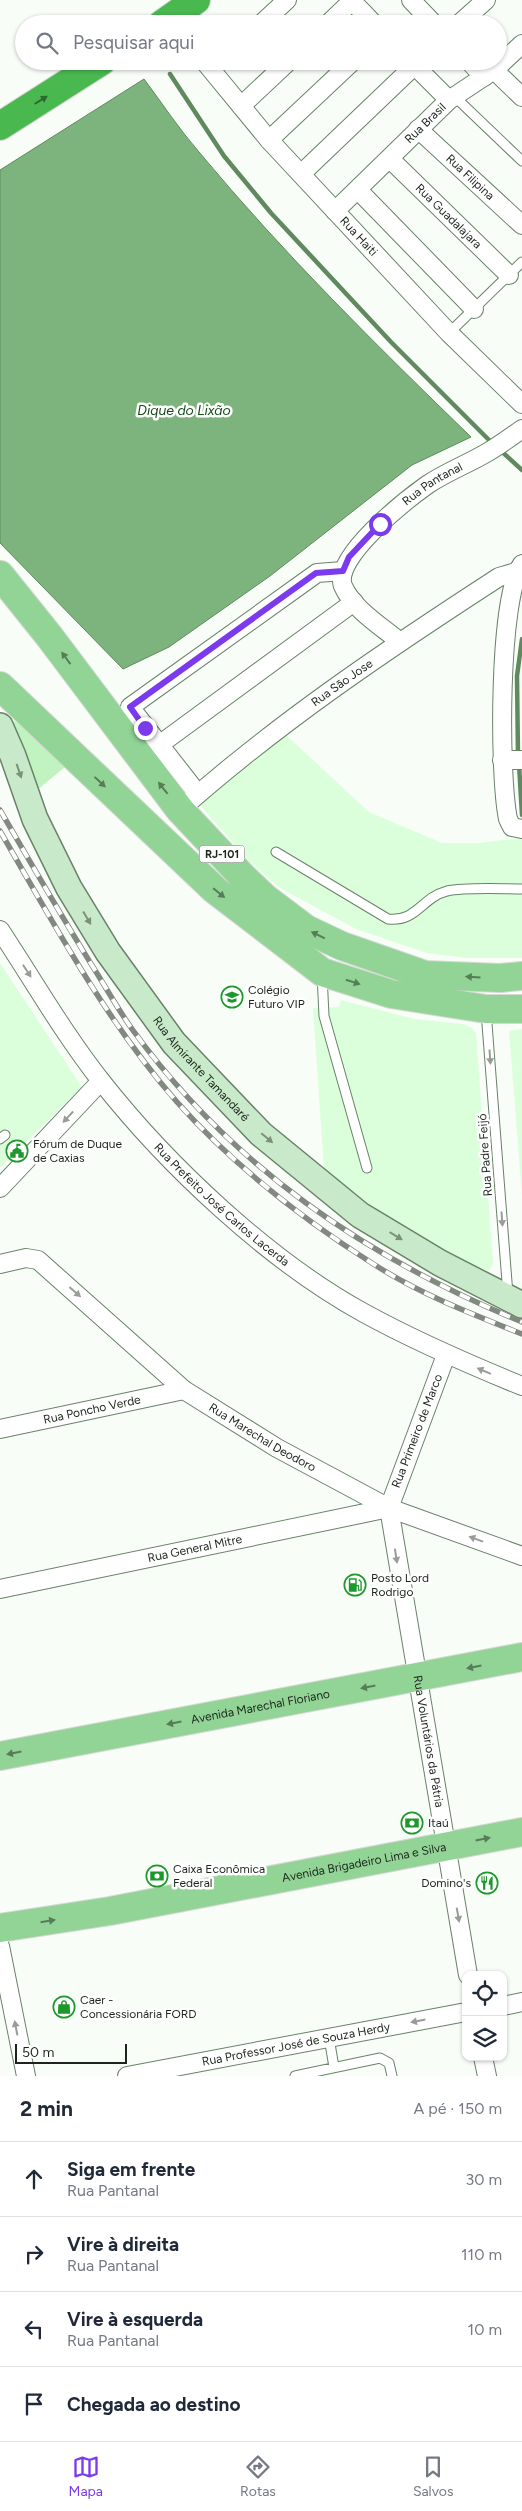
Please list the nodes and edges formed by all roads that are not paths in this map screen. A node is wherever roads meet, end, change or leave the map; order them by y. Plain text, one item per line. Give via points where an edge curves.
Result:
1 (196, 0) edge
2 (287, 0) edge
3 (486, 0) edge
4 (351, 1) edge
5 (415, 1) edge
6 (178, 15) edge
7 (271, 15) edge
8 (337, 15) edge
9 (365, 15) edge
10 (427, 15) edge
11 (470, 15) edge
12 (522, 44) edge
13 (507, 58) edge
14 (88, 70) edge
15 (215, 70) edge
16 (279, 70) edge
17 (343, 70) edge
18 (405, 70) edge
19 (420, 70) edge
20 (483, 70) edge
21 (493, 70) edge
22 (489, 74) junction
23 (451, 98) junction
24 (522, 98) edge
25 (241, 106) junction
26 (0, 126) edge
27 (418, 130) junction
28 (269, 140) junction
29 (390, 159) junction
30 (522, 161) edge
31 (301, 174) junction
32 (358, 190) junction
33 (335, 211) junction
34 (522, 225) edge
35 (522, 262) edge
36 (509, 275) junction
37 (474, 309) junction
38 (449, 333) junction
39 (522, 404) edge
40 (518, 435) edge
41 (519, 568) edge
42 (343, 571) junction
43 (4, 582) edge
44 (354, 602) junction
45 (400, 642) junction
46 (0, 669) edge
47 (0, 686) edge
48 (0, 726) edge
49 (159, 745) junction
50 (65, 748) junction
51 (513, 760) edge
52 (189, 802) junction
53 (517, 828) edge
54 (276, 852) dead end
55 (522, 889) edge
56 (0, 930) edge
57 (322, 972) junction
58 (522, 976) edge
59 (486, 1009) junction
60 (522, 1009) edge
61 (101, 1081) junction
62 (367, 1168) dead end
63 (0, 1188) edge
64 (0, 1264) edge
65 (515, 1302) edge
66 (446, 1354) junction
67 (522, 1386) edge
68 (184, 1390) junction
69 (0, 1428) edge
70 (389, 1508) junction
71 (522, 1556) edge
72 (0, 1589) edge
73 (522, 1657) edge
74 (416, 1678) junction
75 (0, 1756) edge
76 (522, 1832) edge
77 (446, 1846) junction
78 (0, 1928) edge
79 (0, 1946) edge
80 (467, 1971) edge
81 (522, 2002) edge
82 (507, 2005) edge
83 (462, 2013) edge
84 (329, 2038) junction
85 (485, 2061) edge
86 (334, 2067) junction
87 (26, 2076) edge
88 (127, 2076) edge
89 (295, 2076) edge
90 (392, 2076) edge
91 (487, 2076) edge

1 - 6 highway
2 - 7 street
3 - 11 street
4 - 8 street
4 - 9 street
5 - 10 street
12 - 13 street, Rua Brasil
26 -> 14 highway
15 - 25 street, Rua Haiti
16 - 25 street
17 - 28 street
18 - 31 street
19 - 23 street
20 - 22 street
21 - 22 street, Rua Brasil
22 - 23 street, Rua Brasil
22 - 24 street
23 - 27 street, Rua Brasil
23 - 30 lane
25 - 28 street, Rua Haiti
27 - 29 street, Rua Brasil
27 - 34 street, Rua Filipina
28 - 31 street, Rua Haiti
29 - 32 street, Rua Brasil
29 - 36 street, Rua Guadalajara
31 - 33 street, Rua Haiti
32 - 33 street, Rua Brasil
32 - 37 street
33 - 38 street, Rua Haiti
35 - 36 lane
36 - 37 lane
37 - 38 lane
38 - 39 street, Rua Haiti
40 - 42 street, Rua Pantanal via 428,484 380,524 349,557
41 - 45 street, Rua Sāo Jose via 499,577
41 - 51 street, Rua Sāo Jose via 510,602 505,658
42 - 44 street via 343,585
42 - 49 street via 316,573 130,707
52 -> 43 main road, RJ-101
44 - 45 street
44 - 49 street
45 - 52 street, Rua Sāo Jose via 303,710
46 - 50 main road
47 - 50 main road, RJ-101
48 -> 65 main road, Rua Almirante Tamandaré via 14,756 35,819 69,888 108,952 174,1043 261,1134 360,1215 440,1263
49 - 52 street
50 -> 57 main road, RJ-101 via 215,890
51 - 53 street, Rua Sāo Jose via 505,802
58 -> 52 main road, RJ-101 via 425,975 334,943 306,929 265,898
54 - 55 lane via 388,919 408,918 429,900 448,891
56 -> 61 street, Rua Prefeito José Carlos Lacerda
57 -> 59 main road, RJ-101 via 391,994
57 - 62 lane via 324,1016
59 - 60 main road, RJ-101
59 -> 65 lane, Rua Padre Feijó
61 -> 63 street
61 - 66 street, Rua Prefeito José Carlos Lacerda via 169,1158 238,1223 290,1266 363,1313
64 -> 68 street, Rua Marechal Deodoro via 26,1258 38,1260
67 -> 66 street, Rua Prefeito José Carlos Lacerda
66 - 70 street, Rua Primeiro de Marco
68 - 69 street, Rua Poncho Verde
68 - 70 street, Rua Marechal Deodoro via 277,1448
71 -> 70 street, Rua Marechal Deodoro
70 - 72 street, Rua General Mitre
70 -> 74 street, Rua Voluntários da Pátria
73 -> 74 main road, Avenida Marechal Floriano
74 -> 75 main road, Avenida Marechal Floriano
74 - 77 street, Rua Voluntários da Pátria
77 -> 76 main road, Avenida Brigadeiro Lima e Silva
78 -> 77 main road, Avenida Brigadeiro Lima e Silva via 110,1911
77 -> 80 street, Rua Voluntários da Pátria
87 -> 79 street
81 - 82 street
83 -> 84 street, Rua Professor José de Souza Herdy
84 - 86 lane
84 - 88 street, Rua Professor José de Souza Herdy
85 - 91 street
86 - 89 lane
86 - 90 lane via 380,2058 388,2063

